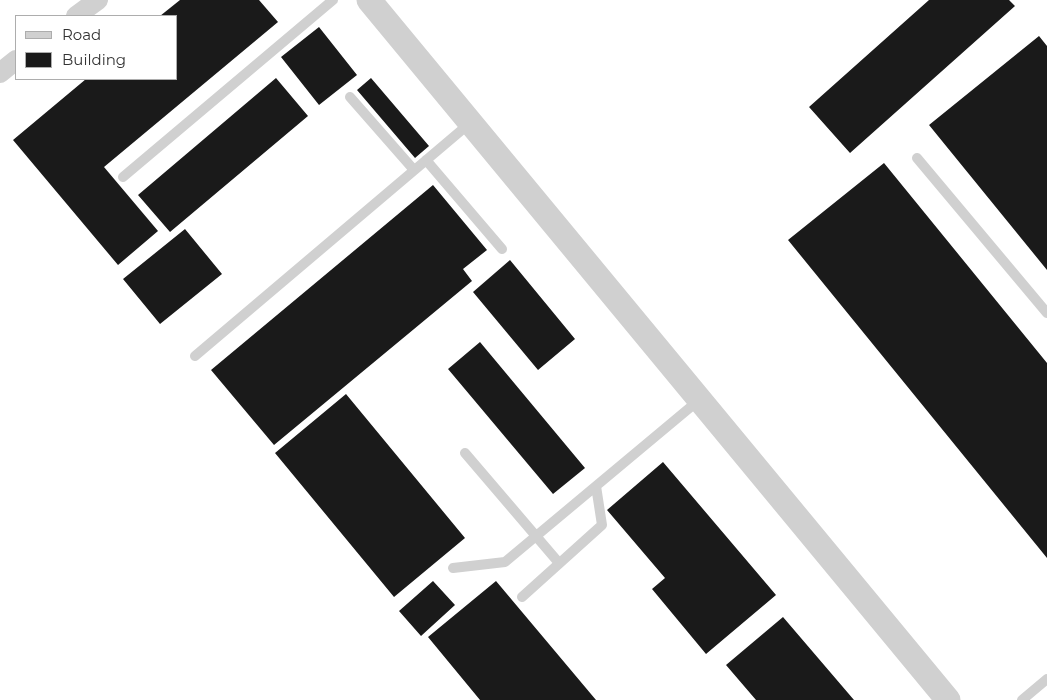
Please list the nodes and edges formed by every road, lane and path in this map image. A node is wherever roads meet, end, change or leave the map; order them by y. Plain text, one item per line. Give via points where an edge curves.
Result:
1 (98, 0) edge
2 (334, 0) edge
3 (369, 0) edge
4 (77, 15) edge
5 (15, 61) edge
6 (0, 72) edge
7 (350, 96) dead end
8 (471, 122) junction
9 (918, 158) dead end
10 (426, 160) junction
11 (414, 170) junction
12 (123, 177) dead end
13 (502, 249) dead end
14 (1047, 313) edge
15 (195, 356) dead end
16 (700, 399) junction
17 (465, 453) dead end
18 (596, 486) junction
19 (536, 536) junction
20 (560, 563) junction
21 (453, 568) dead end
22 (522, 597) dead end
23 (1047, 679) edge
24 (948, 700) edge
25 (1022, 700) edge

1 - 4 street
2 - 12 lane
3 - 8 street
5 - 6 street
7 - 11 lane
8 - 10 lane
8 - 16 street
9 - 14 lane
10 - 11 lane
10 - 13 lane
11 - 15 lane
16 - 18 lane
16 - 24 street
17 - 19 lane
18 - 19 lane
18 - 20 lane via 602,525
19 - 20 lane
19 - 21 lane via 504,562
20 - 22 lane
23 - 25 lane

